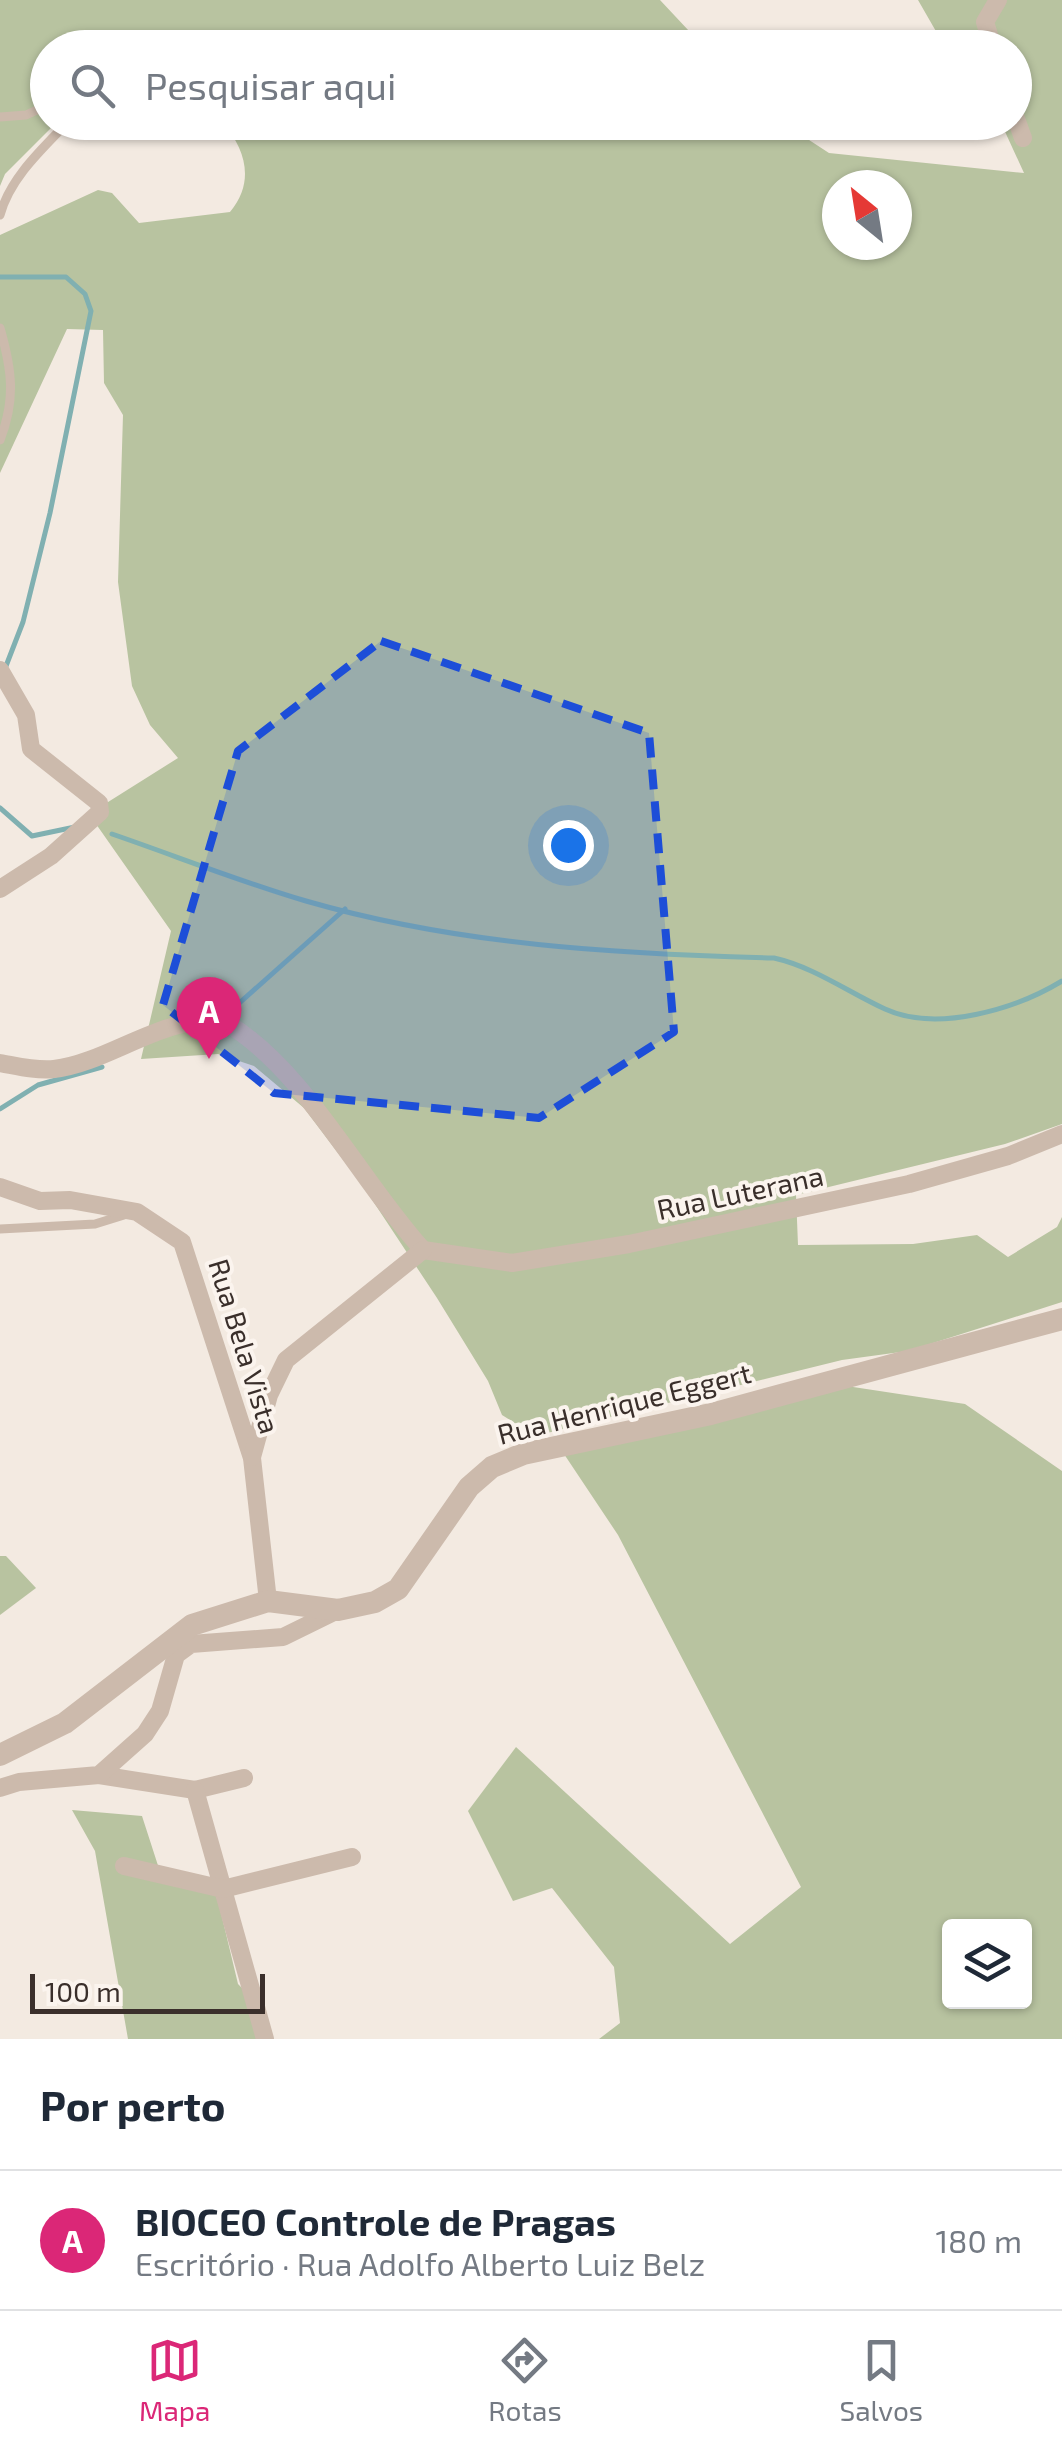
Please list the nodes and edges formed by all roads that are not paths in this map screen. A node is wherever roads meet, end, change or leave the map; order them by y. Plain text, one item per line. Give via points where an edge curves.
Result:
1 (998, 0) edge
2 (987, 30) edge
3 (30, 114) edge
4 (0, 116) edge
5 (51, 140) edge
6 (0, 215) edge
7 (0, 328) edge
8 (0, 440) edge
9 (0, 670) edge
10 (0, 889) edge
11 (0, 1063) edge
12 (1062, 1134) edge
13 (0, 1188) edge
14 (136, 1212) junction
15 (0, 1229) edge
16 (423, 1250) junction
17 (1062, 1319) edge
18 (252, 1458) junction
19 (268, 1601) junction
20 (338, 1610) junction
21 (0, 1755) edge
22 (99, 1775) junction
23 (244, 1778) dead end
24 (0, 1788) edge
25 (195, 1790) junction
26 (352, 1857) dead end
27 (124, 1866) dead end
28 (223, 1889) junction
29 (265, 2039) edge

1 - 2 street
3 - 4 lane
5 - 6 lane
7 - 8 lane via 12,410
9 - 10 street via 26,715 31,750 99,803 100,812
11 - 16 street via 50,1070 166,1030 208,1019 225,1022 314,1107
12 - 16 street, Rua Luterana via 908,1184 629,1244 512,1263
13 - 14 street, Rua Bela Vista via 40,1201
14 - 15 lane via 95,1224
14 - 18 street, Rua Bela Vista via 182,1242
16 - 18 street via 286,1360
17 - 20 street, Rua Henrique Eggert via 711,1414 523,1454 469,1486 398,1588 375,1602
18 - 19 street, Rua Bela Vista
19 - 20 street, Rua Henrique Eggert
19 - 21 street, Rua Henrique Eggert via 192,1625 65,1723
20 - 22 street via 283,1637 191,1644 176,1655 160,1711 145,1734
22 - 24 street
22 - 25 street
23 - 25 street
25 - 28 street
26 - 28 street
27 - 28 street
28 - 29 street

